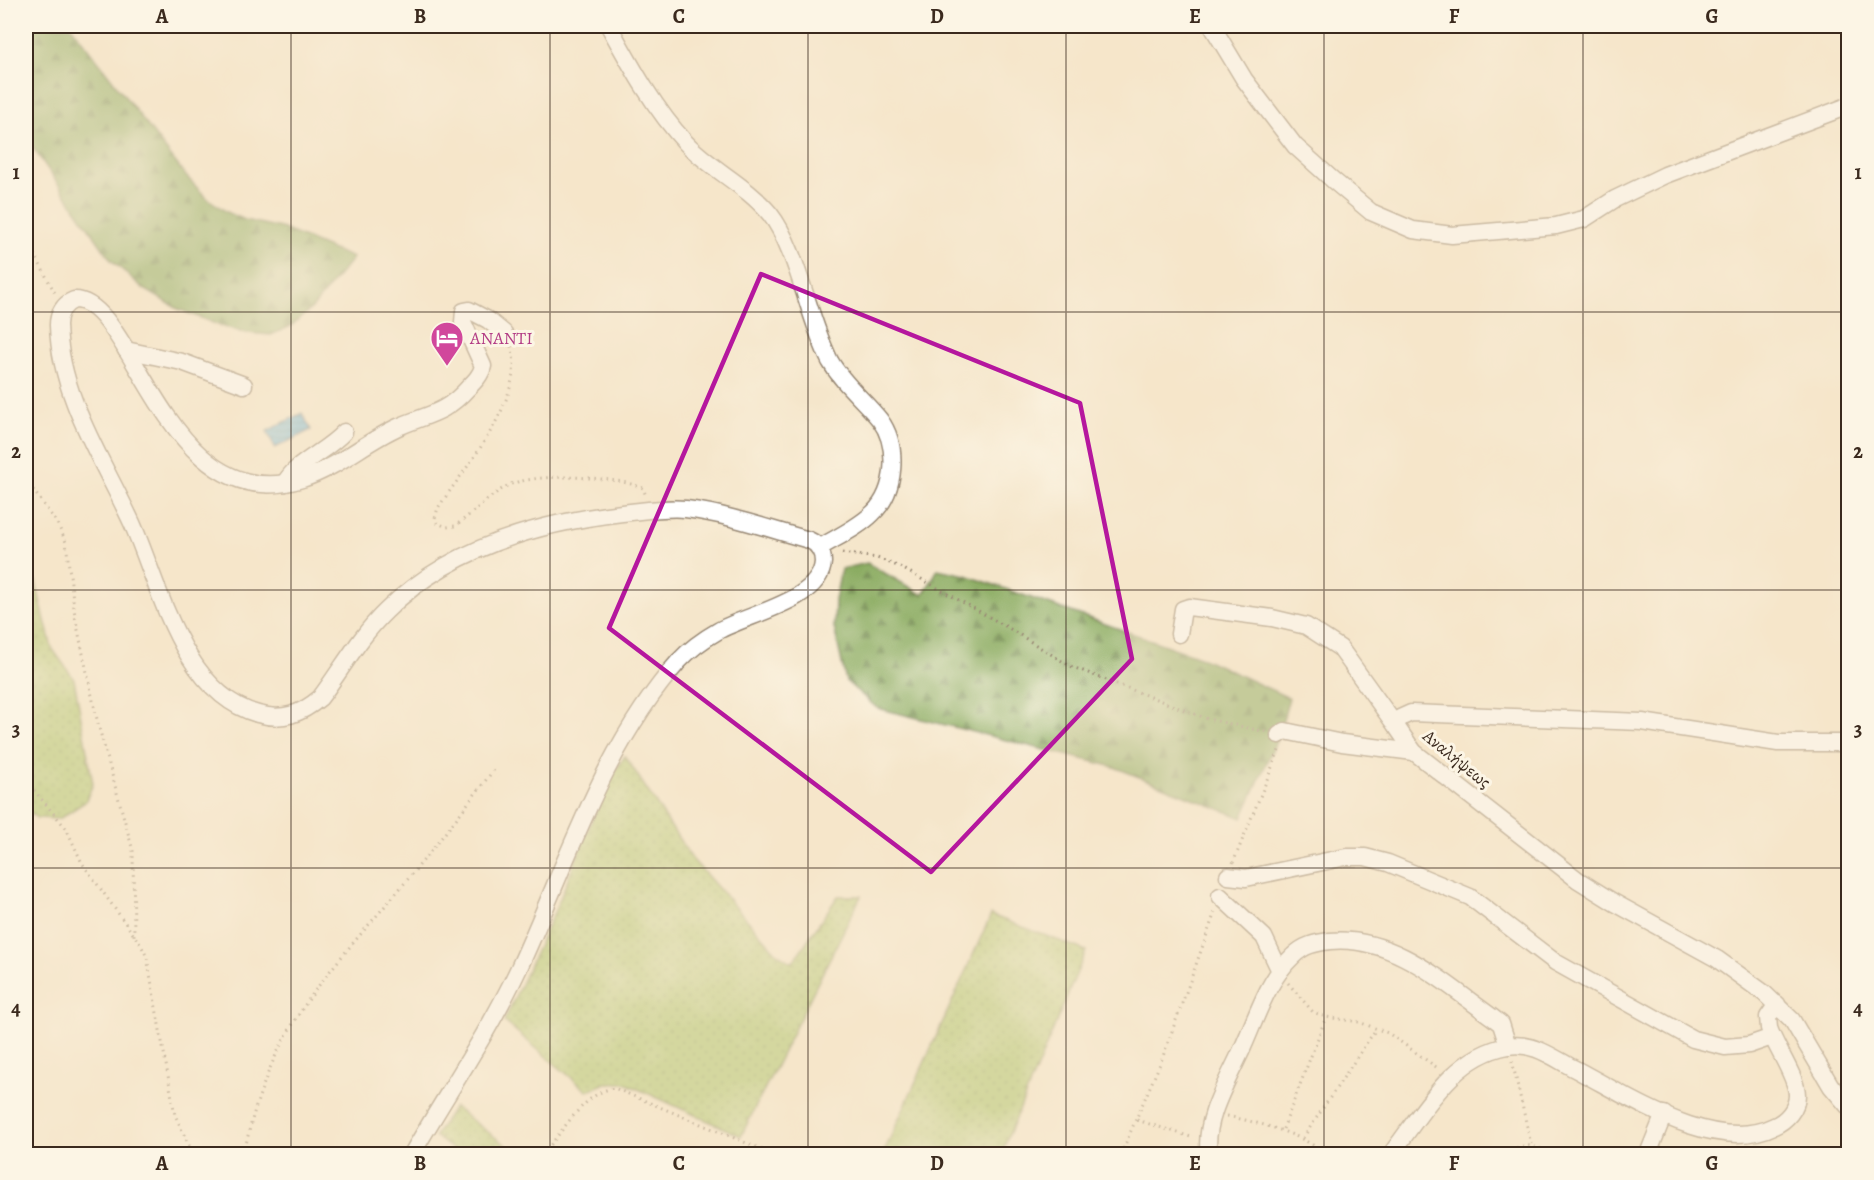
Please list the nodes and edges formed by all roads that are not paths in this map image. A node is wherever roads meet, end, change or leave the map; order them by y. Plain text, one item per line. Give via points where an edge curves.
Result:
1 (609, 26) edge
2 (1212, 26) edge
3 (1848, 106) edge
4 (504, 333) road end
5 (126, 350) junction
6 (244, 385) dead end
7 (344, 432) dead end
8 (282, 483) junction
9 (821, 551) junction
10 (1179, 634) dead end
11 (1396, 726) junction
12 (1282, 733) road end
13 (1848, 743) edge
14 (1413, 752) junction
15 (1228, 876) road end
16 (1220, 896) road end
17 (1280, 971) junction
18 (1777, 1004) junction
19 (1772, 1037) junction
20 (1508, 1046) junction
21 (1848, 1106) edge
22 (1664, 1114) junction
23 (1208, 1148) edge
24 (412, 1155) edge
25 (1391, 1155) edge
26 (1648, 1155) edge

1 - 9 street via 631,65 687,143 747,190 771,215 831,363 881,422 891,444 890,480 877,508
2 - 3 street via 1244,79 1295,146 1371,212 1413,230 1452,235 1556,226 1584,219 1665,175
4 - 8 street via 479,313 464,311 463,322 483,366 477,380 458,400 436,415 399,427 320,471
5 - 6 street via 182,362
5 - 8 street via 163,411 217,470 237,479
5 - 9 street via 111,324 96,309 80,300 63,307 58,327 78,412 133,525 170,620 191,659 214,687 254,713 289,717 308,708 320,698 386,611 420,581 461,557 510,537 567,521 686,509 809,540
7 - 8 street
9 - 24 street via 821,571 810,587 794,598 717,631 690,649 636,719 609,762 547,907 490,1025
10 - 11 street via 1183,609 1189,607 1306,626 1340,648
11 - 13 street, Αναλήψεως via 1400,718 1411,712 1642,722 1778,743
11 - 14 street, Αναλήψεως
12 - 14 street
14 - 18 street, Αναλήψεως via 1578,880 1717,959
15 - 19 street via 1246,878 1346,856 1388,863 1470,897 1555,962 1679,1032 1725,1047 1749,1045
16 - 17 street via 1264,937
17 - 20 street via 1305,946 1319,943 1357,941 1392,951 1501,1024
17 - 23 street via 1215,1113
18 - 19 street via 1768,1017
18 - 21 street, Αναλήψεως via 1792,1020 1831,1086
19 - 22 street via 1797,1095 1784,1121 1767,1130 1730,1134 1700,1129
20 - 22 street via 1529,1046
20 - 25 street via 1480,1055 1450,1077
22 - 26 street

